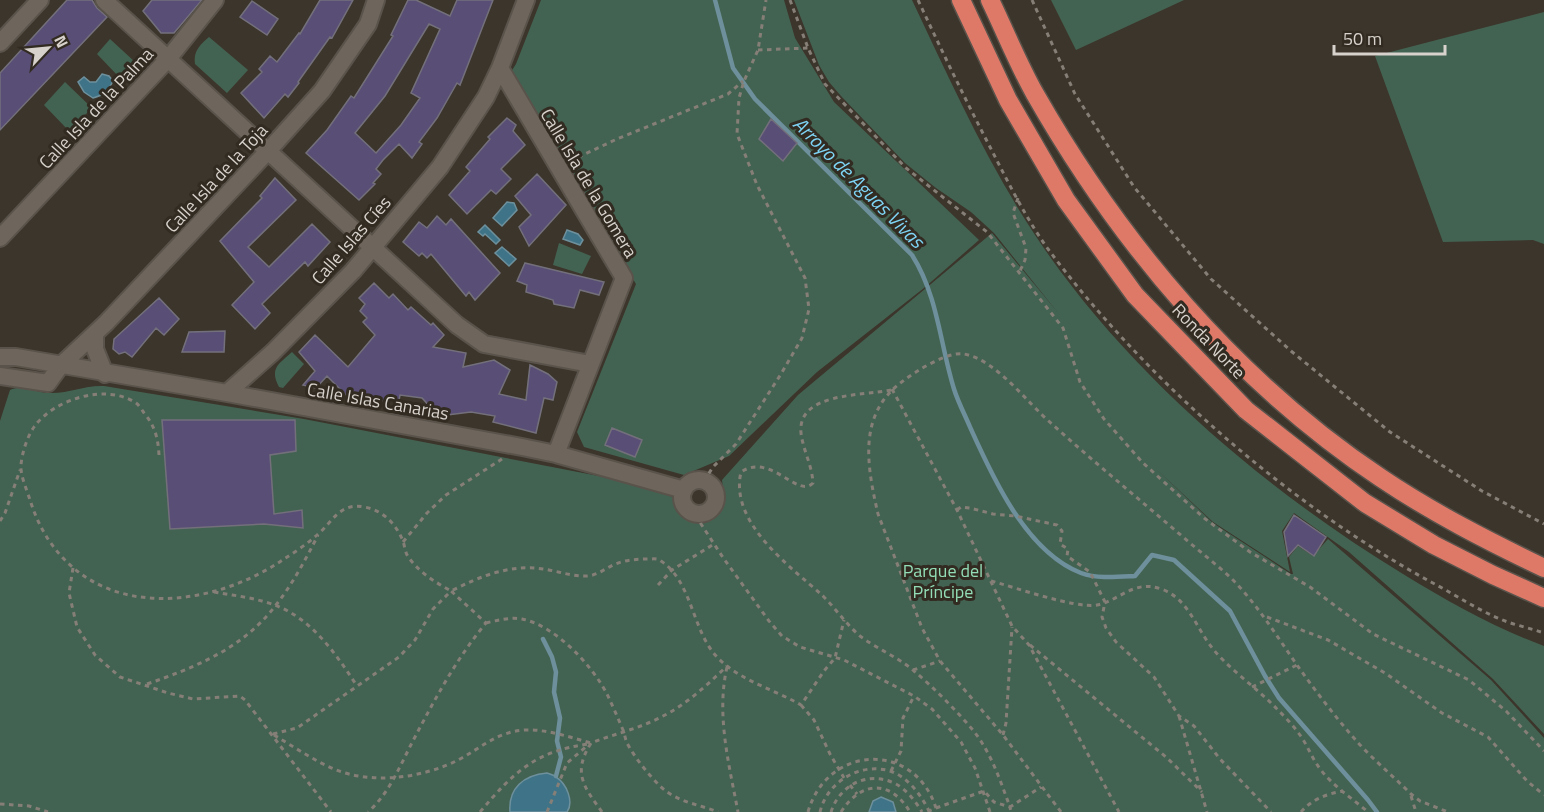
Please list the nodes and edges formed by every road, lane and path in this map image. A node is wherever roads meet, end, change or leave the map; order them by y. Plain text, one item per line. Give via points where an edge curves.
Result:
1 (40, 0) edge
2 (104, 0) edge
3 (215, 0) edge
4 (376, 0) edge
5 (526, 0) edge
6 (766, 0) edge
7 (790, 0) edge
8 (961, 0) edge
9 (990, 0) edge
10 (1032, 0) edge
11 (0, 43) edge
12 (808, 48) junction
13 (758, 50) junction
14 (168, 59) junction
15 (500, 69) junction
16 (744, 81) junction
17 (513, 93) junction
18 (486, 97) junction
19 (268, 151) junction
20 (558, 167) junction
21 (1018, 198) dead end
22 (0, 238) edge
23 (371, 247) junction
24 (1020, 272) junction
25 (94, 334) junction
26 (3, 358) edge
27 (590, 364) junction
28 (61, 365) junction
29 (105, 374) junction
30 (1, 376) edge
31 (892, 389) junction
32 (227, 393) junction
33 (522, 447) junction
34 (159, 454) dead end
35 (556, 454) junction
36 (21, 467) junction
37 (704, 481) junction
38 (684, 490) junction
39 (957, 510) junction
40 (699, 514) junction
41 (0, 521) edge
42 (1544, 524) edge
43 (319, 534) junction
44 (403, 542) junction
45 (714, 544) junction
46 (73, 568) junction
47 (1544, 568) edge
48 (672, 570) junction
49 (991, 581) junction
50 (658, 585) dead end
51 (451, 591) junction
52 (213, 592) junction
53 (1544, 598) edge
54 (1104, 602) junction
55 (276, 605) junction
56 (1265, 617) junction
57 (844, 620) junction
58 (486, 623) junction
59 (1012, 626) junction
60 (1029, 645) junction
61 (835, 658) junction
62 (940, 661) junction
63 (1297, 665) junction
64 (727, 666) junction
65 (914, 670) junction
66 (145, 685) junction
67 (357, 686) junction
68 (1253, 686) junction
69 (914, 696) junction
70 (801, 705) junction
71 (1179, 716) junction
72 (624, 733) junction
73 (273, 734) junction
74 (1003, 735) junction
75 (591, 743) junction
76 (1544, 751) edge
77 (896, 761) junction
78 (839, 769) junction
79 (866, 770) junction
80 (891, 771) junction
81 (394, 777) junction
82 (844, 778) junction
83 (867, 779) junction
84 (887, 781) junction
85 (850, 785) junction
86 (912, 787) junction
87 (1041, 787) junction
88 (883, 789) junction
89 (984, 791) junction
90 (1343, 791) junction
91 (1202, 792) junction
92 (907, 793) junction
93 (857, 794) junction
94 (1411, 794) junction
95 (1544, 795) edge
96 (826, 797) junction
97 (836, 802) junction
98 (0, 804) edge
99 (1010, 807) junction
100 (936, 808) junction
101 (1441, 811) edge
102 (48, 812) edge
103 (331, 812) edge
104 (368, 812) edge
105 (480, 812) edge
106 (547, 812) edge
107 (602, 812) edge
108 (718, 812) edge
109 (738, 812) edge
110 (808, 812) edge
111 (820, 812) edge
112 (831, 812) edge
113 (841, 812) edge
114 (910, 812) edge
115 (927, 812) edge
116 (990, 812) edge
117 (1011, 812) edge
118 (1061, 812) edge
119 (1119, 812) edge
120 (1207, 812) edge
121 (1271, 812) edge
122 (1300, 812) edge
123 (1368, 812) edge
124 (1416, 812) edge
125 (1448, 812) edge

1 - 11 street
2 - 14 street
3 - 14 street, Calle Isla de la Palma
4 - 19 street, Calle Isla de la Toja via 368,24 322,91
5 - 15 street, Calle Islas Cíes
6 - 13 path
7 - 12 path
8 - 53 highway, Ronda Norte via 1008,100 1066,200 1135,295 1246,410 1365,503 1434,545
9 - 47 highway, Ronda Norte via 1034,92 1074,159 1114,219 1210,334 1279,399 1381,478 1437,513
10 - 42 path via 1075,94 1134,187 1211,279 1390,432 1482,491
12 - 13 path
12 - 24 path via 825,84 906,168 987,232
13 - 16 path
14 - 19 street
14 - 22 street, Calle Isla de la Palma
15 - 17 street, Calle Isla de la Gomera
15 - 18 street, Calle Islas Cíes
16 - 20 path via 728,94
16 - 37 path via 737,134 757,185 805,278 809,309 802,338 781,374 736,444
17 - 18 street
17 - 20 street, Calle Isla de la Gomera
18 - 23 street, Calle Islas Cíes via 441,167
19 - 23 street
19 - 25 street, Calle Isla de la Toja
20 - 27 street, Calle Isla de la Gomera via 624,278
21 - 24 path via 1013,213 1026,248
23 - 27 street via 457,325 484,344
23 - 32 street, Calle Islas Cíes via 273,352
24 - 76 path via 1063,328 1080,382 1104,419 1143,463 1204,518 1310,587 1373,634 1469,681 1506,711
25 - 28 street, Calle Isla de la Toja
25 - 29 street via 95,349
26 - 28 street, Calle Islas Canarias
26 - 30 street
27 - 35 street, Calle Isla de la Gomera
28 - 29 street, Calle Islas Canarias
28 - 30 street via 44,384
29 - 32 street, Calle Islas Canarias
31 - 39 path
31 - 56 path via 946,358 963,354 982,361 1231,578
31 - 57 path via 821,402 805,412 801,432 813,474 810,486 795,484 761,466 741,472 738,482 748,516 759,535
31 - 62 path via 870,427 874,494 893,557
32 - 33 street, Calle Islas Canarias
33 - 35 street, Calle Islas Canarias
33 - 44 path via 446,495
34 - 36 path via 154,425 136,403 95,393 44,416 25,445
35 - 38 street, Calle Islas Canarias
36 - 41 path
36 - 46 path via 35,516 47,540
37 - 38 street via 693,481
37 - 40 street via 713,488 716,499 712,509
38 - 40 street via 683,504
39 - 49 path
39 - 54 path via 970,508 1057,525 1062,531 1060,544 1068,549 1067,556 1090,572
40 - 45 path
43 - 44 path via 334,516 362,506 378,510 389,519
43 - 52 path via 260,574
43 - 55 path via 299,573
44 - 51 path via 406,555 418,569
45 - 48 path
45 - 61 path via 782,636 800,647
46 - 52 path via 130,596 159,599
46 - 66 path via 69,592 77,627 95,655 120,676
48 - 50 path
48 - 51 path via 657,559 634,559 589,576 531,567 476,579
48 - 64 path via 712,652
49 - 54 path via 1078,605
49 - 59 path
51 - 58 path
51 - 67 path via 399,657
52 - 55 path
54 - 68 path via 1131,589 1146,587 1173,593 1214,650
54 - 71 path via 1102,616 1106,628 1154,676
55 - 66 path via 230,649
55 - 67 path via 317,633
56 - 63 path
56 - 95 path via 1328,640 1442,713 1488,737
57 - 61 path
57 - 65 path via 861,637
58 - 72 path via 520,619 557,637 595,674
58 - 81 path via 435,698
59 - 60 path
59 - 74 path
60 - 91 path via 1166,756
60 - 119 path
61 - 69 path
61 - 70 path
62 - 65 path
62 - 74 path
63 - 68 path
63 - 94 path via 1353,738
64 - 70 path
64 - 72 path via 684,703
64 - 109 path via 722,690 723,720
65 - 99 path via 982,743
66 - 73 path via 193,699 240,696
67 - 73 path via 297,728
68 - 90 path via 1301,736 1321,771
69 - 77 path via 903,718 901,751
69 - 89 path via 932,709 961,742
70 - 78 path via 814,720
71 - 91 path
71 - 121 path via 1194,726
72 - 75 path
72 - 108 path via 626,742 662,788 693,805
73 - 81 path via 336,770
73 - 103 path
74 - 87 path
75 - 81 path via 523,730 490,739 445,766
75 - 105 path via 541,756 502,786
75 - 106 path via 567,763
75 - 107 path via 584,754 582,781
77 - 78 path via 856,761
77 - 80 path
77 - 100 path via 925,786
78 - 82 path
78 - 110 path via 823,781
79 - 80 path
79 - 82 path
79 - 83 path
80 - 86 path
81 - 104 path via 378,804
82 - 96 path
83 - 84 path
83 - 85 path
84 - 88 path
84 - 92 path
85 - 93 path
85 - 97 path
86 - 92 path
86 - 115 path via 922,797
87 - 99 path
87 - 118 path
88 - 93 path via 876,787
88 - 114 path via 903,800
89 - 99 path via 994,802
89 - 100 path
89 - 116 path
90 - 122 path via 1308,803
90 - 123 path
91 - 120 path
92 - 115 path
93 - 113 path
94 - 101 path
94 - 124 path
96 - 97 path
96 - 111 path
97 - 112 path
98 - 102 path
99 - 117 path
100 - 115 path
101 - 125 path

